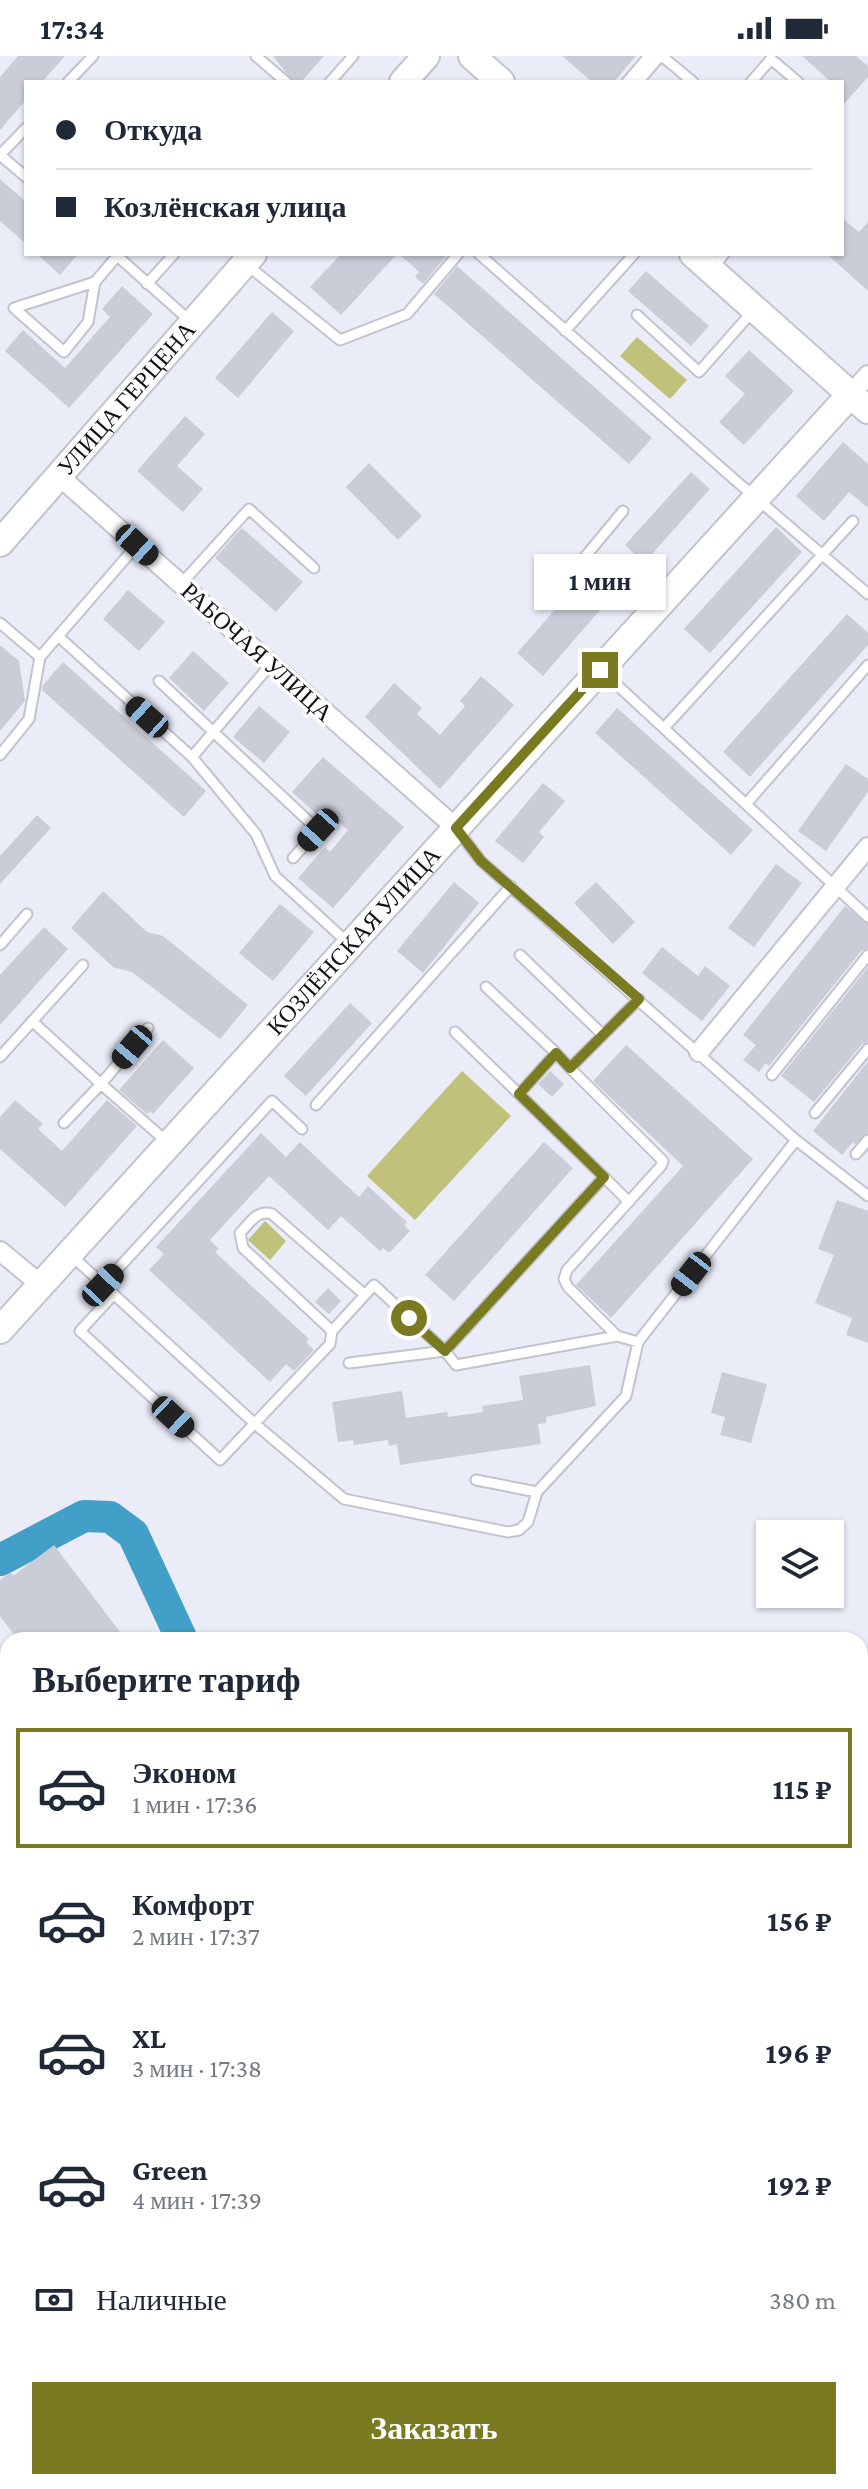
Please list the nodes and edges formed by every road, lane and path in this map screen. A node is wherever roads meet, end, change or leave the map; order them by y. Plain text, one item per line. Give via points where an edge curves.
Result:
1 (93, 56) edge
2 (256, 56) edge
3 (353, 56) edge
4 (426, 56) edge
5 (472, 56) edge
6 (649, 56) edge
7 (661, 56) edge
8 (70, 80) edge
9 (284, 80) edge
10 (332, 80) edge
11 (405, 80) edge
12 (499, 80) edge
13 (629, 80) edge
14 (640, 80) edge
15 (691, 80) edge
16 (753, 80) edge
17 (796, 80) edge
18 (24, 130) edge
19 (0, 155) edge
20 (24, 175) edge
21 (115, 256) edge
22 (117, 256) edge
23 (172, 256) edge
24 (456, 256) edge
25 (481, 256) edge
26 (632, 256) edge
27 (249, 259) edge
28 (709, 259) edge
29 (95, 282) junction
30 (147, 284) junction
31 (755, 309) junction
32 (637, 315) dead end
33 (192, 323) junction
34 (565, 331) junction
35 (868, 375) edge
36 (859, 403) edge
37 (59, 476) junction
38 (756, 499) junction
39 (623, 511) dead end
40 (853, 521) dead end
41 (0, 543) edge
42 (137, 545) junction
43 (822, 554) junction
44 (314, 568) dead end
45 (181, 584) junction
46 (868, 594) edge
47 (651, 614) junction
48 (0, 623) edge
49 (58, 636) junction
50 (40, 657) junction
51 (271, 664) junction
52 (868, 665) edge
53 (600, 670) junction
54 (159, 681) dead end
55 (664, 728) junction
56 (213, 732) junction
57 (0, 755) edge
58 (192, 757) junction
59 (746, 804) junction
60 (456, 828) junction
61 (868, 847) edge
62 (293, 858) dead end
63 (511, 886) junction
64 (835, 887) junction
65 (27, 914) dead end
66 (868, 917) edge
67 (0, 944) edge
68 (350, 945) junction
69 (520, 955) dead end
70 (868, 955) edge
71 (83, 965) dead end
72 (486, 987) dead end
73 (639, 999) junction
74 (32, 1021) junction
75 (148, 1028) dead end
76 (455, 1032) dead end
77 (603, 1035) junction
78 (868, 1049) edge
79 (699, 1052) junction
80 (556, 1053) junction
81 (0, 1057) edge
82 (570, 1068) junction
83 (772, 1075) dead end
84 (101, 1084) junction
85 (519, 1094) junction
86 (316, 1105) dead end
87 (815, 1113) dead end
88 (64, 1123) dead end
89 (302, 1129) dead end
90 (796, 1140) junction
91 (868, 1140) edge
92 (168, 1143) junction
93 (856, 1154) dead end
94 (604, 1177) junction
95 (868, 1196) edge
96 (629, 1202) junction
97 (0, 1251) edge
98 (69, 1252) junction
99 (40, 1284) junction
100 (103, 1285) junction
101 (114, 1294) junction
102 (365, 1295) junction
103 (0, 1330) edge
104 (332, 1331) junction
105 (617, 1336) junction
106 (638, 1342) junction
107 (445, 1351) junction
108 (349, 1363) dead end
109 (254, 1423) junction
110 (476, 1480) dead end
111 (537, 1492) junction

1 - 8 lane
2 - 9 lane
3 - 10 lane
4 - 11 street
5 - 12 street
6 - 13 lane
7 - 14 lane
7 - 15 lane
16 - 17 lane via 771,59
18 - 19 lane
19 - 20 lane
21 - 29 lane
22 - 30 lane
23 - 30 lane
24 - 27 lane via 407,314 340,340
25 - 34 lane
26 - 34 lane
27 - 33 street, УЛИЦА ГЕРЦЕНА
28 - 31 street
29 - 29 lane via 81,286 14,308 64,352 88,322
30 - 33 lane
31 - 32 lane via 699,372
31 - 36 street
33 - 37 street, УЛИЦА ГЕРЦЕНА
34 - 38 lane
35 - 36 street, КОЗЛЁНСКАЯ УЛИЦА
36 - 38 street, КОЗЛЁНСКАЯ УЛИЦА
37 - 41 street, УЛИЦА ГЕРЦЕНА
37 - 42 street, РАБОЧАЯ УЛИЦА
38 - 43 lane
38 - 47 street, КОЗЛЁНСКАЯ УЛИЦА
39 - 47 lane via 584,558
40 - 43 lane
42 - 45 street, РАБОЧАЯ УЛИЦА
42 - 49 lane
43 - 46 lane
43 - 55 lane
44 - 45 lane via 249,509
45 - 51 street, РАБОЧАЯ УЛИЦА
47 - 53 street, КОЗЛЁНСКАЯ УЛИЦА
48 - 50 lane
49 - 50 lane
49 - 58 lane
50 - 57 lane via 29,719
51 - 56 lane
51 - 60 street, РАБОЧАЯ УЛИЦА
52 - 59 lane
53 - 55 lane
53 - 60 street, КОЗЛЁНСКАЯ УЛИЦА
54 - 56 lane
55 - 59 lane
56 - 58 lane
56 - 62 lane via 318,830
58 - 68 lane via 256,834 275,876
59 - 64 lane
60 - 63 lane via 481,861
60 - 68 street, КОЗЛЁНСКАЯ УЛИЦА
61 - 64 street
63 - 73 lane
63 - 86 lane
64 - 66 lane
64 - 79 street
65 - 67 lane
68 - 92 street, КОЗЛЁНСКАЯ УЛИЦА
69 - 77 lane
70 - 83 lane
71 - 74 lane
72 - 80 lane
73 - 77 lane
73 - 79 lane
74 - 81 lane
74 - 84 lane
75 - 84 lane
76 - 85 lane
77 - 82 lane
78 - 87 lane
79 - 90 lane
80 - 82 lane
80 - 85 lane
82 - 96 lane via 661,1156 661,1166
84 - 88 lane
84 - 92 lane
85 - 94 lane
89 - 100 lane via 272,1101
90 - 95 lane
90 - 106 lane
91 - 93 lane
92 - 98 street, КОЗЛЁНСКАЯ УЛИЦА
94 - 96 lane
94 - 107 lane
96 - 105 lane via 564,1279
97 - 99 street
98 - 99 street, КОЗЛЁНСКАЯ УЛИЦА
98 - 100 lane
99 - 103 street, КОЗЛЁНСКАЯ УЛИЦА
100 - 101 lane
101 - 109 lane
101 - 109 lane via 80,1331 185,1428 220,1460
102 - 104 lane
102 - 104 lane via 272,1214 261,1213 240,1233 243,1248
102 - 107 lane via 374,1285
104 - 109 lane via 330,1344
105 - 106 lane
105 - 107 lane via 456,1365
106 - 111 lane via 626,1396
107 - 108 lane
109 - 111 lane via 344,1499 508,1532 528,1522
110 - 111 lane

